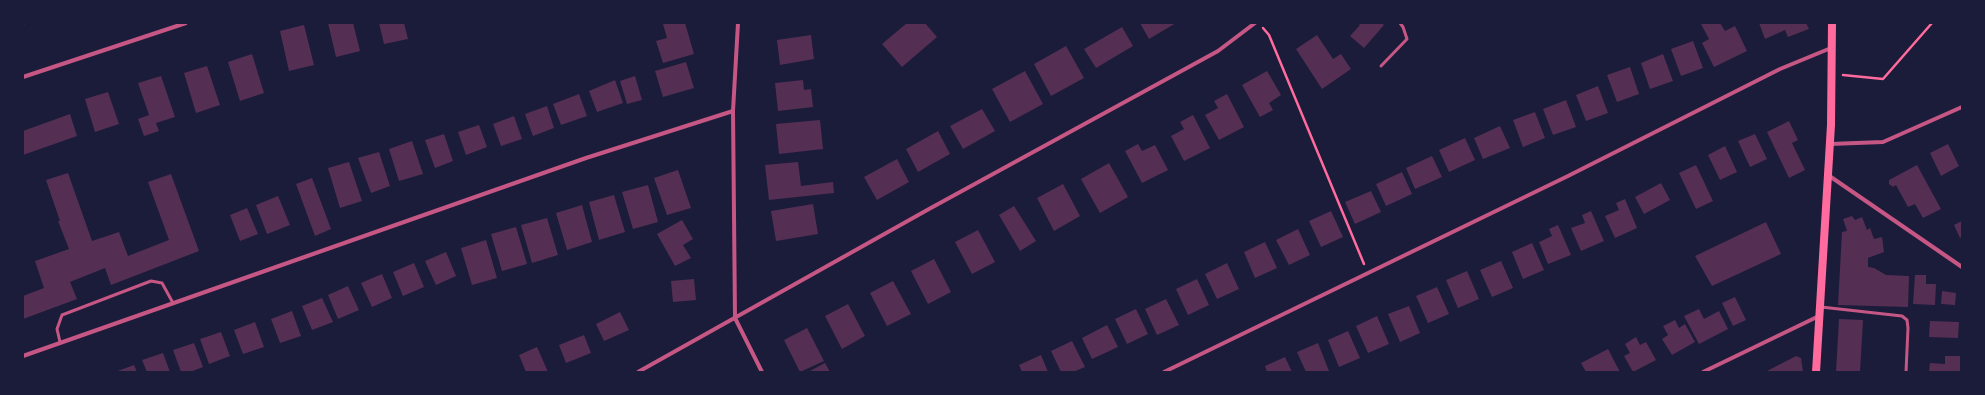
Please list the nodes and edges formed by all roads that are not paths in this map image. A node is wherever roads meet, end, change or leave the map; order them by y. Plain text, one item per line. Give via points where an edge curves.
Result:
1 (186, 23) edge
2 (738, 23) edge
3 (1255, 23) edge
4 (1400, 23) edge
5 (1832, 23) edge
6 (1831, 48) junction
7 (1381, 66) dead end
8 (23, 77) edge
9 (1962, 107) edge
10 (733, 111) junction
11 (1830, 144) junction
12 (1827, 175) junction
13 (1962, 267) edge
14 (173, 303) junction
15 (1819, 311) junction
16 (735, 318) junction
17 (60, 342) junction
18 (23, 356) edge
19 (638, 372) edge
20 (762, 372) edge
21 (1164, 372) edge
22 (1703, 372) edge
23 (1816, 372) edge
24 (1906, 372) edge

1 - 8 street
2 - 10 street
3 - 16 street via 1218,51
4 - 7 lane via 1406,39
5 - 6 main road
6 - 11 main road
6 - 21 street via 1780,70
9 - 11 street via 1883,142
10 - 14 street via 586,158
10 - 16 street
11 - 12 main road
12 - 13 street
12 - 15 main road
14 - 17 street
14 - 17 lane via 162,283 151,281 62,315 57,329
15 - 22 street
15 - 23 main road
15 - 24 lane via 1902,316 1907,320 1908,328
16 - 19 street
16 - 20 street
17 - 18 street

